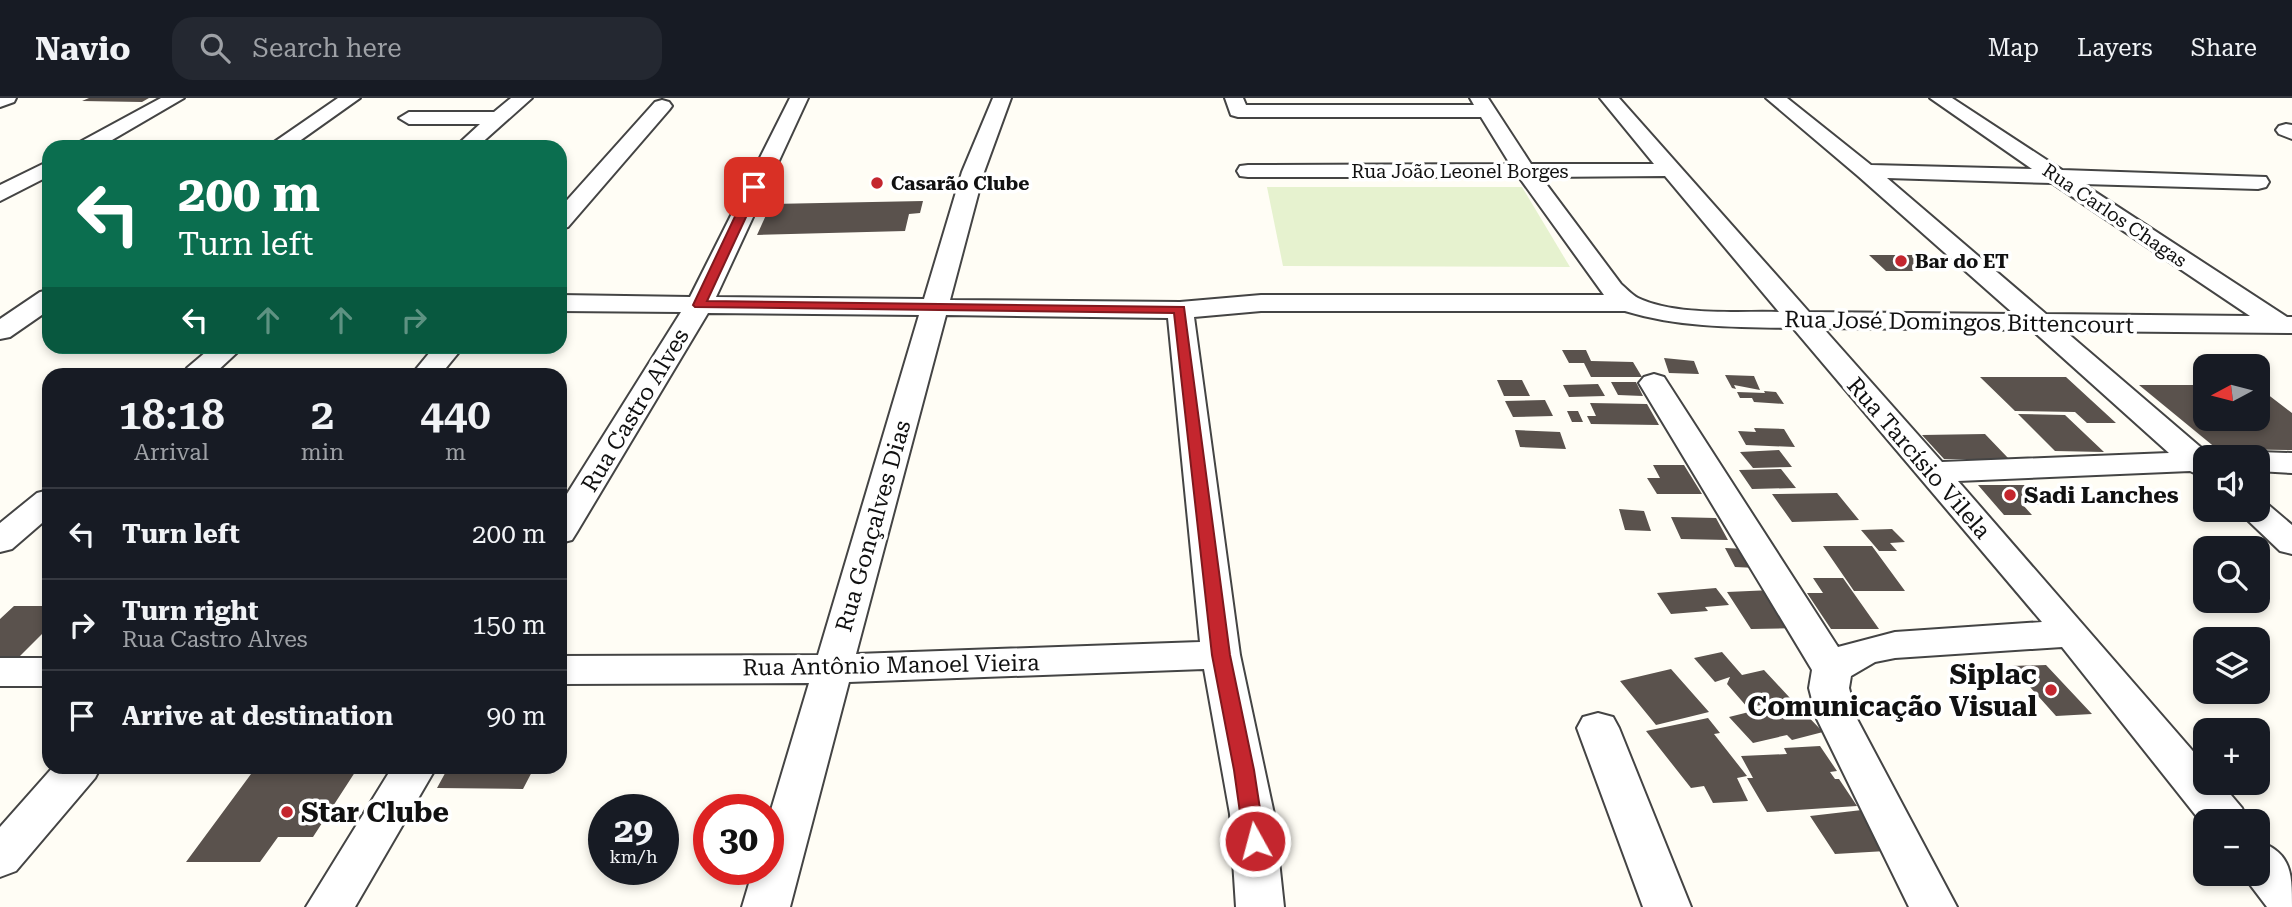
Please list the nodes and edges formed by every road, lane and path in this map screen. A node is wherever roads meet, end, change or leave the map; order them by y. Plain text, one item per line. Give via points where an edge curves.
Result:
1 (7, 98) edge
2 (175, 98) edge
3 (351, 98) edge
4 (523, 98) edge
5 (799, 98) edge
6 (1002, 98) edge
7 (1609, 98) edge
8 (1775, 98) edge
9 (1939, 98) edge
10 (0, 101) edge
11 (1483, 104) edge
12 (1236, 105) edge
13 (1364, 105) edge
14 (662, 106) dead end
15 (409, 118) dead end
16 (500, 118) junction
17 (98, 140) edge
18 (288, 140) edge
19 (473, 140) edge
20 (1671, 170) junction
21 (42, 171) edge
22 (1248, 171) dead end
23 (1866, 171) junction
24 (1527, 172) junction
25 (2058, 177) junction
26 (2258, 182) dead end
27 (0, 194) edge
28 (567, 214) edge
29 (42, 303) edge
30 (567, 303) edge
31 (1627, 303) junction
32 (699, 305) junction
33 (935, 307) junction
34 (1180, 310) junction
35 (1799, 320) junction
36 (2039, 322) junction
37 (2288, 327) edge
38 (0, 331) edge
39 (221, 354) edge
40 (443, 354) edge
41 (204, 368) edge
42 (431, 368) edge
43 (1654, 383) dead end
44 (2193, 454) edge
45 (2270, 462) edge
46 (2193, 463) edge
47 (2292, 463) edge
48 (1932, 472) junction
49 (42, 506) edge
50 (567, 521) edge
51 (2267, 522) edge
52 (0, 541) edge
53 (2292, 544) edge
54 (2072, 634) junction
55 (1221, 655) junction
56 (833, 669) junction
57 (567, 670) edge
58 (1832, 670) junction
59 (42, 671) edge
60 (0, 672) edge
61 (1598, 727) dead end
62 (73, 774) edge
63 (411, 774) edge
64 (2216, 809) edge
65 (0, 858) edge
66 (2270, 876) edge
67 (2292, 904) edge
68 (330, 907) edge
69 (766, 907) edge
70 (1260, 907) edge
71 (1667, 907) edge
72 (1933, 907) edge

1 - 10 street
2 - 17 street
3 - 18 street
4 - 16 street
5 - 32 street, Rua Castro Alves
6 - 33 street, Rua Gonçalves Dias via 982,142
7 - 20 street, Rua Tarcísio Vilela
8 - 23 street
9 - 25 street, Rua Carlos Chagas
11 - 13 street
11 - 24 street
12 - 13 street
14 - 28 street
15 - 16 street
16 - 19 street
20 - 24 street, Rua João Leonel Borges
20 - 35 street, Rua Tarcísio Vilela
21 - 27 street
22 - 24 street, Rua João Leonel Borges
23 - 25 street
23 - 36 street
24 - 31 street
25 - 26 street
25 - 37 street, Rua Carlos Chagas
29 - 38 street
30 - 32 street
31 - 34 street via 1261,303
31 - 35 street, Rua José Domingos Bittencourt via 1691,318
32 - 33 street
32 - 50 street, Rua Castro Alves
33 - 34 street
33 - 56 street, Rua Gonçalves Dias
34 - 55 street
35 - 36 street, Rua José Domingos Bittencourt
35 - 48 street, Rua Tarcísio Vilela
36 - 37 street, Rua José Domingos Bittencourt
36 - 44 street
39 - 41 street
40 - 42 street
43 - 58 street
45 - 47 street
46 - 48 street
48 - 54 street, Rua Tarcísio Vilela
49 - 52 street
51 - 53 street
54 - 58 street via 1868,649 1846,657
54 - 64 street, Rua Tarcísio Vilela
55 - 56 street, Rua Antônio Manoel Vieira
55 - 70 street via 1252,814
56 - 57 street, Rua Antônio Manoel Vieira
56 - 69 street, Rua Gonçalves Dias
58 - 72 street via 1829,688 1837,719
59 - 60 street
61 - 71 street
62 - 65 street
63 - 68 street
66 - 67 street

